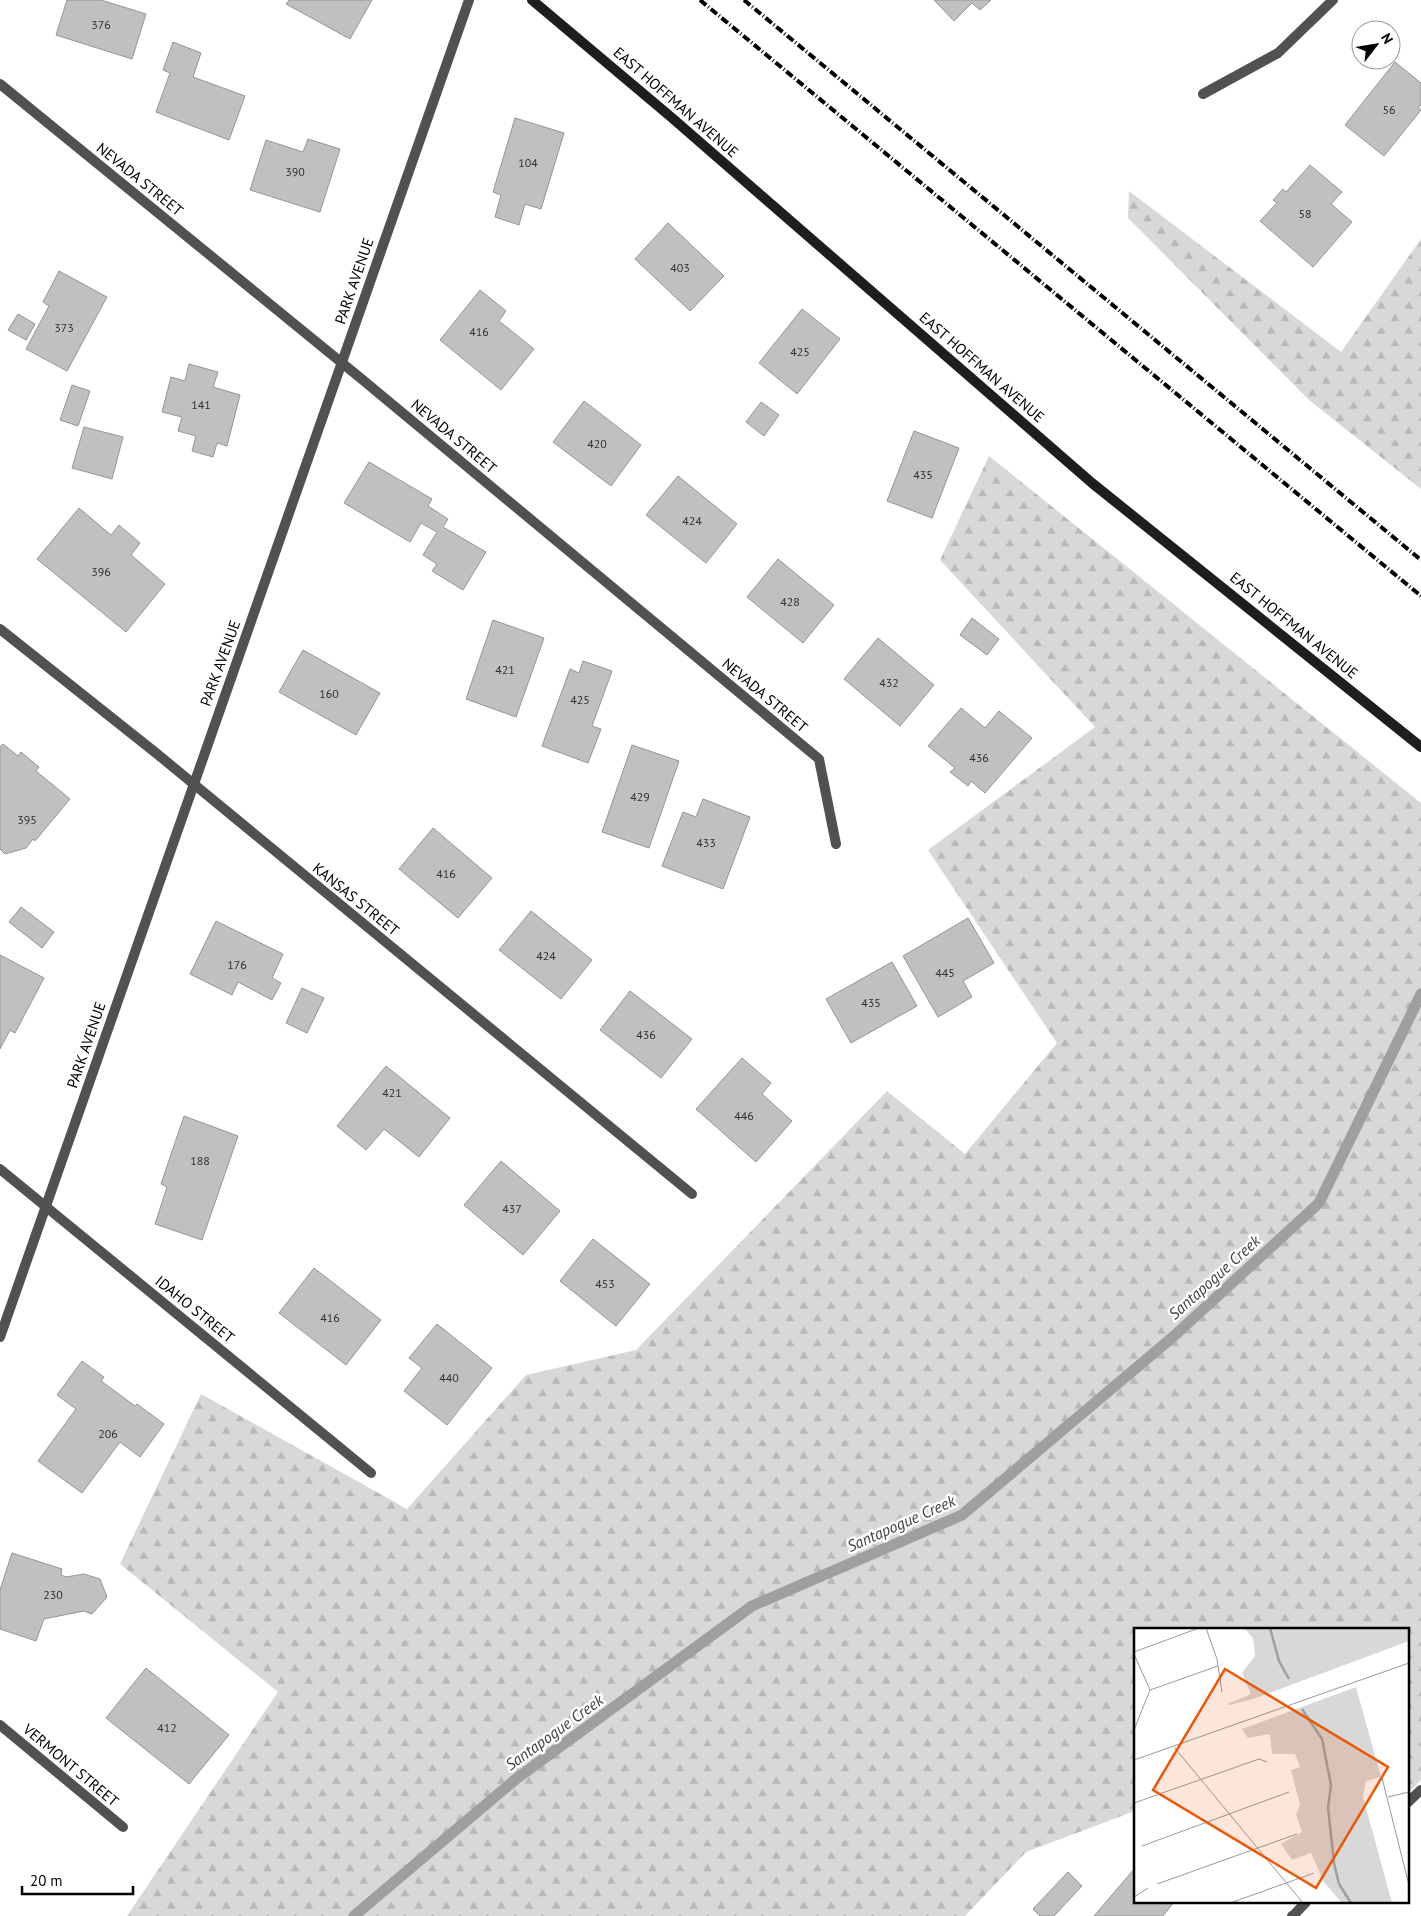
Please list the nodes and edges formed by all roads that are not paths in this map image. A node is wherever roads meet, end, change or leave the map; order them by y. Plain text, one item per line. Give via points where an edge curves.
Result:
1 (469, 0) edge
2 (532, 0) edge
3 (1333, 0) edge
4 (0, 84) edge
5 (1203, 94) dead end
6 (342, 362) junction
7 (0, 629) edge
8 (1421, 747) edge
9 (193, 784) junction
10 (836, 844) dead end
11 (0, 1169) edge
12 (692, 1194) dead end
13 (45, 1206) junction
14 (0, 1337) edge
15 (371, 1473) dead end
16 (0, 1725) edge
17 (1421, 1790) edge
18 (1408, 1802) edge
19 (123, 1827) dead end
20 (1304, 1904) edge
21 (1292, 1916) edge

1 - 6 street, PARK AVENUE
2 - 8 main road, EAST HOFFMAN AVENUE via 1092,483
3 - 5 street via 1278,53
4 - 6 street, NEVADA STREET
6 - 9 street, PARK AVENUE
6 - 10 street, NEVADA STREET via 819,759
7 - 9 street, KANSAS STREET
9 - 12 street, KANSAS STREET
9 - 13 street, PARK AVENUE
11 - 13 street, IDAHO STREET
13 - 14 street, PARK AVENUE
13 - 15 street, IDAHO STREET
16 - 19 street, VERMONT STREET
17 - 18 street
20 - 21 street

